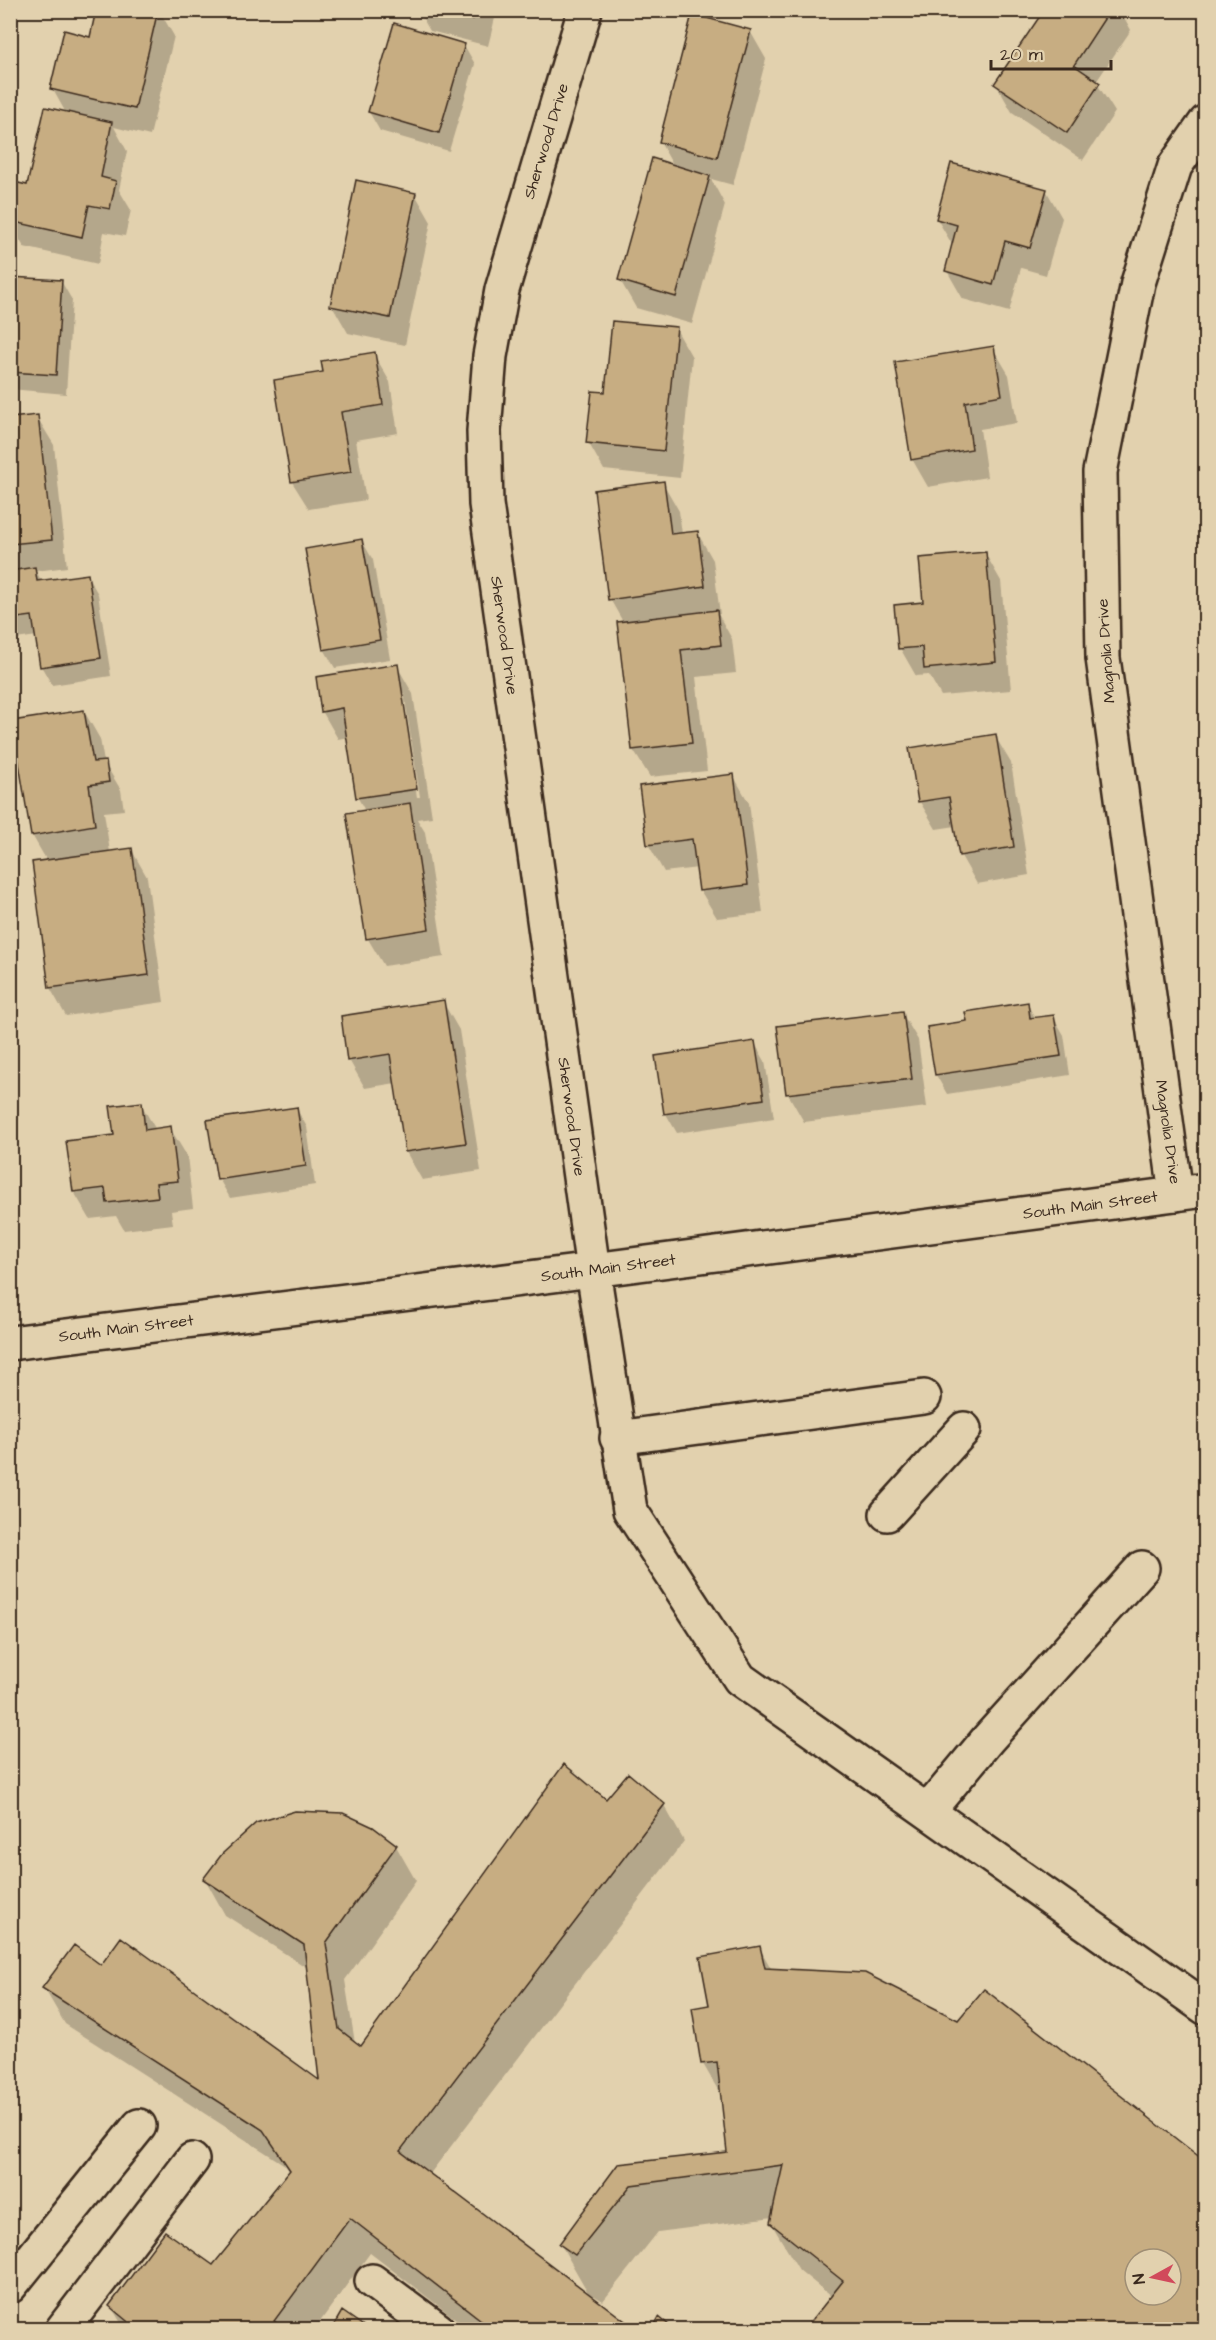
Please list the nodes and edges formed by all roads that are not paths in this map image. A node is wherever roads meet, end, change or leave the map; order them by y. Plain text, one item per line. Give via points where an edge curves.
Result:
1 (585, 10) edge
2 (1206, 122) edge
3 (1191, 1192) edge
4 (593, 1270) junction
5 (10, 1343) edge
6 (924, 1397) dead end
7 (964, 1429) dead end
8 (618, 1438) junction
9 (887, 1514) dead end
10 (1142, 1568) dead end
11 (928, 1811) junction
12 (1206, 2008) edge
13 (138, 2126) dead end
14 (192, 2160) dead end
15 (372, 2281) dead end
16 (10, 2286) edge
17 (62, 2330) edge
18 (438, 2330) edge

1 - 4 street, Sherwood Drive via 502,290 490,356 484,431 486,504 496,581
2 - 3 street, Magnolia Drive via 1175,166 1138,284 1100,472 1103,658
3 - 4 street, South Main Street
4 - 5 street, South Main Street
4 - 8 street, Sherwood Drive
6 - 8 street
7 - 9 street
8 - 11 street, Sherwood Drive via 630,1510 740,1679
10 - 11 street
11 - 12 street, Sherwood Drive
13 - 16 street
14 - 17 street
15 - 18 street

